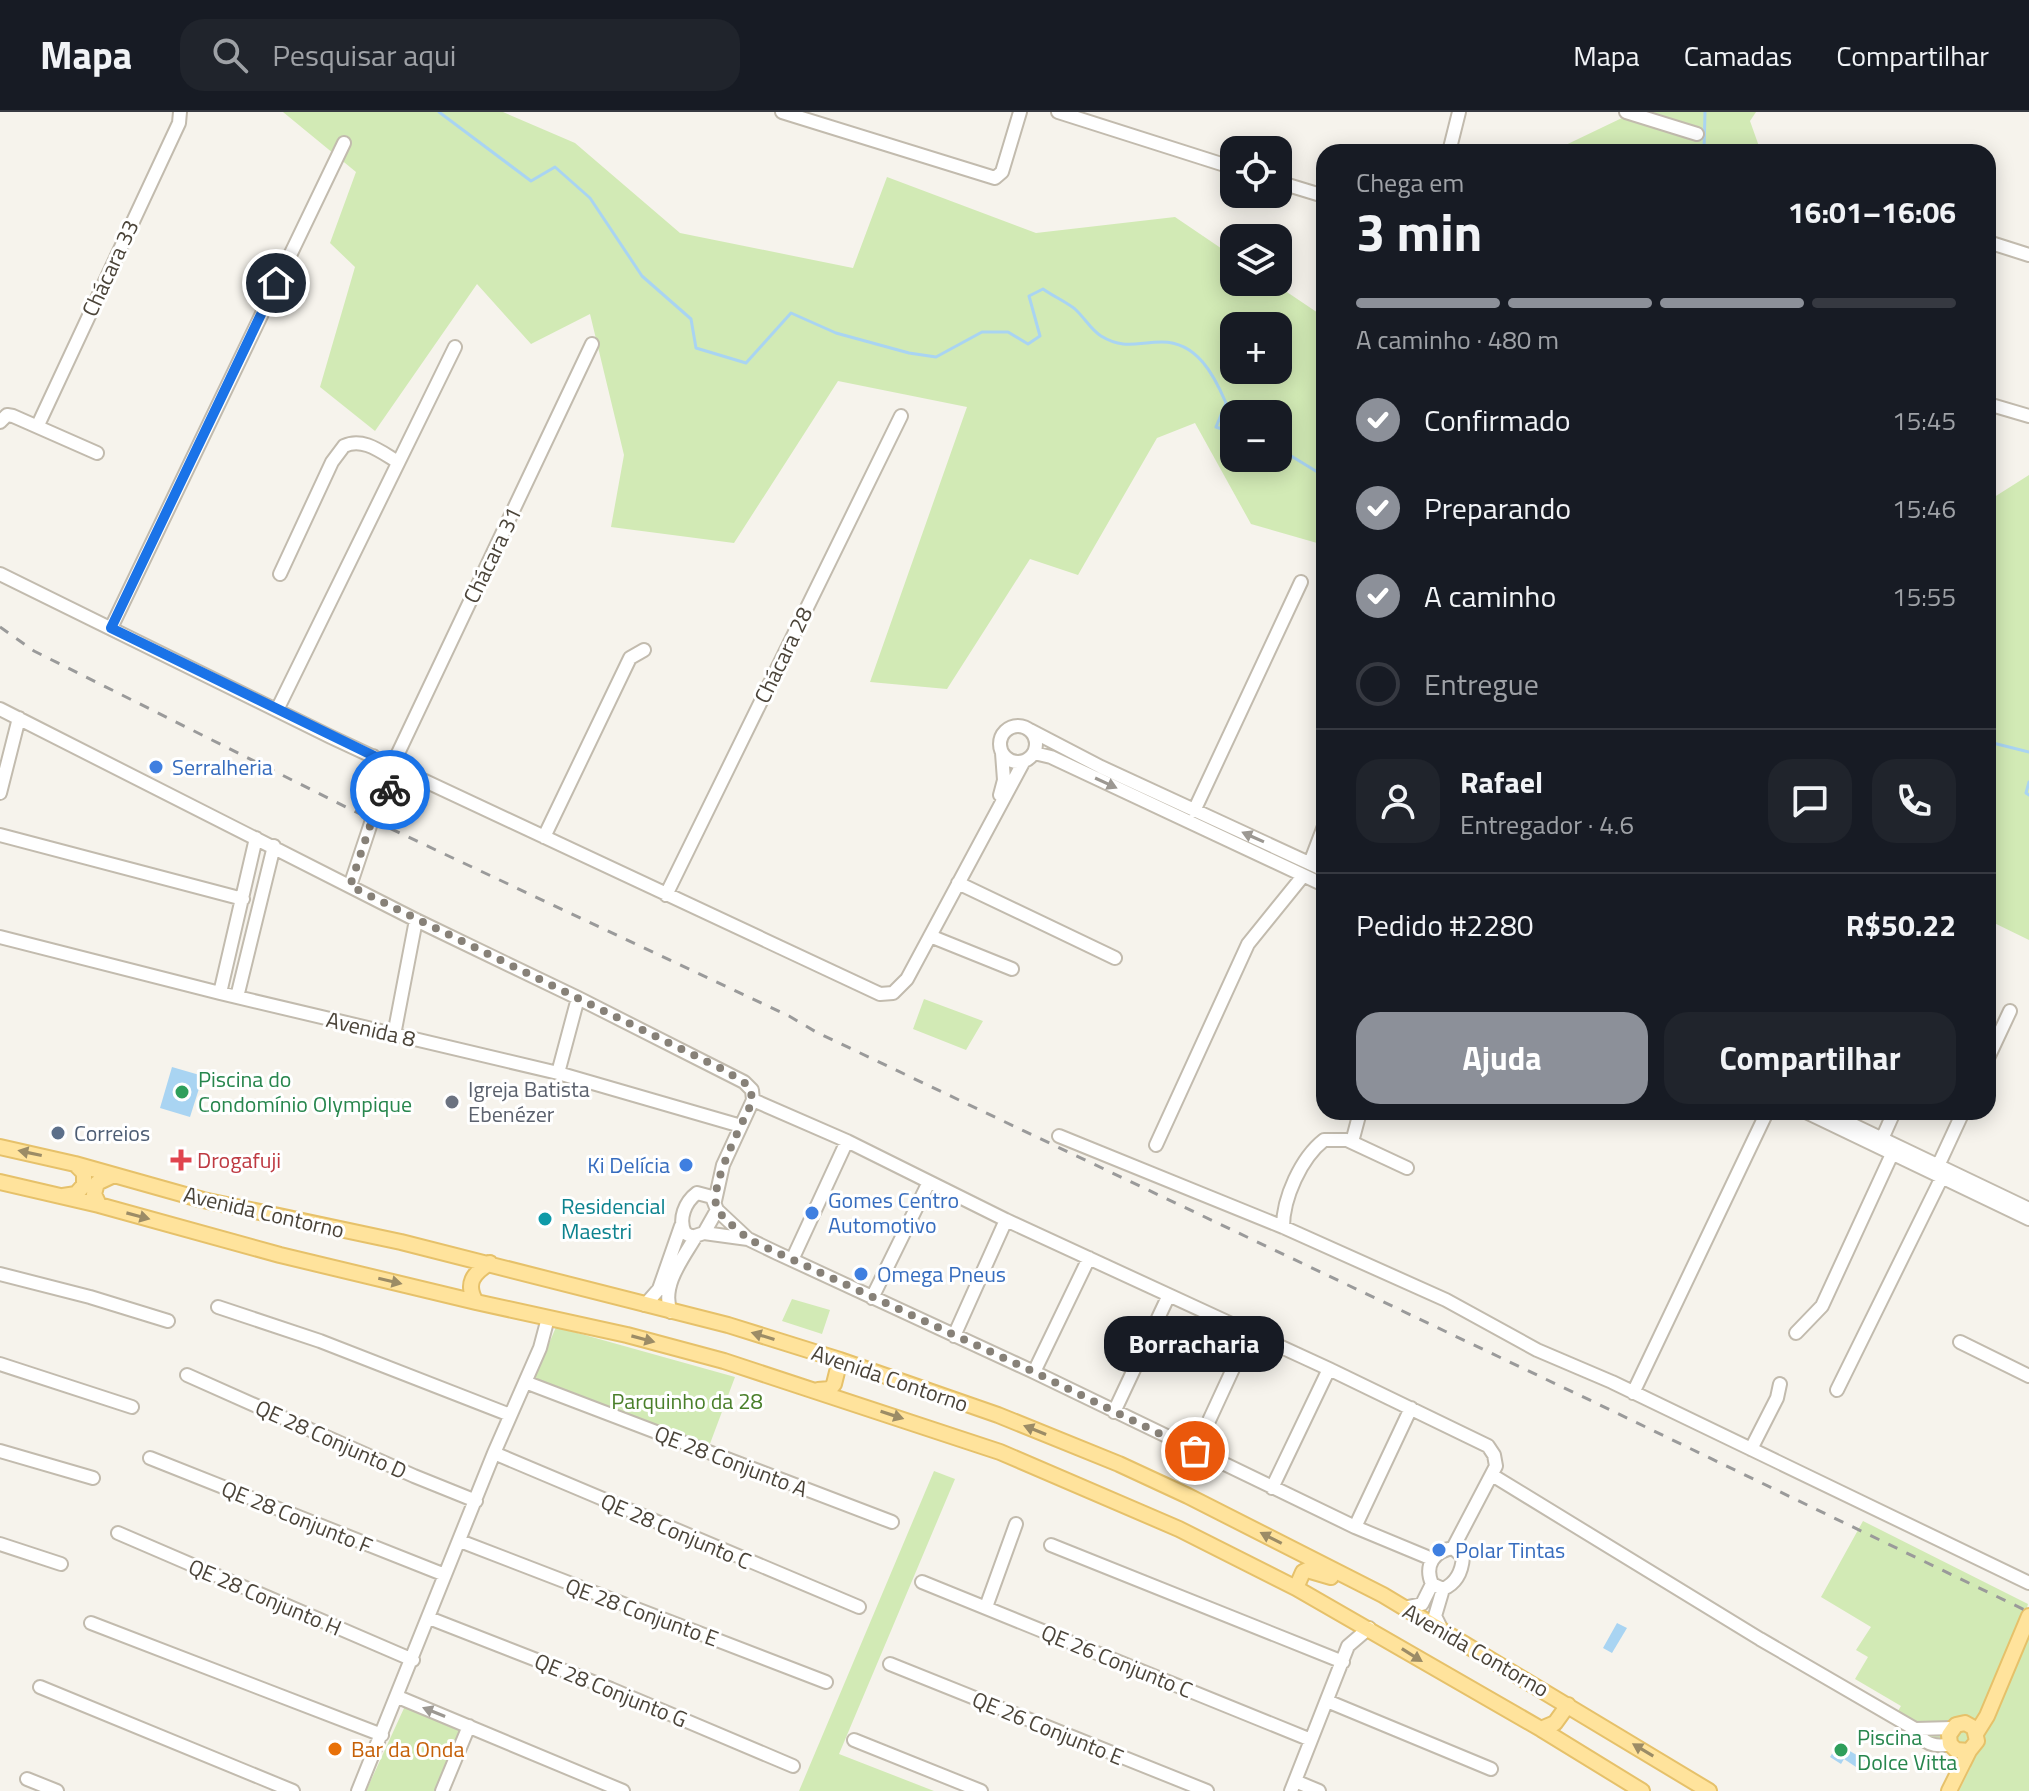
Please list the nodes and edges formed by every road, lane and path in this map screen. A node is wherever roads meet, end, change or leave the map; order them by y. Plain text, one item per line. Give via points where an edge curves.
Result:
1 (180, 112) edge
2 (782, 112) edge
3 (1020, 112) edge
4 (1058, 112) edge
5 (1459, 112) edge
6 (1626, 112) edge
7 (1697, 134) dead end
8 (344, 143) dead end
9 (1451, 144) edge
10 (1220, 164) edge
11 (1292, 186) edge
12 (1316, 194) edge
13 (1996, 245) edge
14 (2029, 255) edge
15 (592, 344) dead end
16 (455, 347) dead end
17 (1996, 406) edge
18 (901, 416) dead end
19 (2029, 416) edge
20 (0, 422) edge
21 (38, 425) junction
22 (97, 453) dead end
23 (398, 462) junction
24 (0, 574) edge
25 (280, 574) dead end
26 (1301, 582) dead end
27 (111, 628) junction
28 (644, 650) dead end
29 (0, 709) edge
30 (277, 710) junction
31 (19, 718) junction
32 (1030, 730) junction
33 (0, 736) edge
34 (14, 740) junction
35 (1002, 753) junction
36 (373, 756) junction
37 (1029, 757) junction
38 (392, 766) junction
39 (411, 774) junction
40 (0, 793) edge
41 (379, 799) junction
42 (998, 806) junction
43 (1194, 811) junction
44 (0, 835) edge
45 (544, 837) junction
46 (256, 838) junction
47 (274, 846) junction
48 (1316, 847) edge
49 (1310, 863) junction
50 (1316, 866) edge
51 (1303, 876) junction
52 (1316, 882) edge
53 (958, 883) junction
54 (350, 886) junction
55 (262, 894) junction
56 (244, 895) junction
57 (666, 895) junction
58 (416, 920) junction
59 (930, 936) junction
60 (0, 937) edge
61 (234, 938) junction
62 (250, 942) junction
63 (1115, 958) dead end
64 (1012, 969) dead end
65 (220, 993) junction
66 (237, 997) junction
67 (578, 998) junction
68 (2010, 1011) dead end
69 (394, 1035) junction
70 (1996, 1041) edge
71 (558, 1073) junction
72 (753, 1100) junction
73 (1358, 1120) edge
74 (1763, 1120) edge
75 (1822, 1120) edge
76 (1843, 1120) edge
77 (1890, 1120) edge
78 (1960, 1120) edge
79 (741, 1126) junction
80 (1059, 1136) dead end
81 (1882, 1139) junction
82 (847, 1141) junction
83 (1352, 1142) junction
84 (1156, 1145) dead end
85 (0, 1147) edge
86 (1892, 1154) junction
87 (75, 1164) junction
88 (723, 1165) junction
89 (1407, 1168) dead end
90 (1940, 1172) junction
91 (114, 1175) junction
92 (0, 1182) edge
93 (929, 1182) junction
94 (697, 1193) junction
95 (63, 1196) junction
96 (99, 1205) junction
97 (716, 1205) junction
98 (2029, 1209) edge
99 (2029, 1219) edge
100 (1006, 1220) junction
101 (681, 1226) junction
102 (1283, 1227) junction
103 (700, 1235) junction
104 (748, 1239) junction
105 (1089, 1258) junction
106 (792, 1260) junction
107 (490, 1263) junction
108 (0, 1274) edge
109 (1168, 1297) junction
110 (872, 1298) junction
111 (476, 1302) junction
112 (645, 1305) junction
113 (218, 1307) dead end
114 (671, 1312) junction
115 (548, 1318) junction
116 (168, 1321) dead end
117 (1250, 1332) junction
118 (1796, 1333) dead end
119 (954, 1336) junction
120 (1960, 1342) dead end
121 (840, 1360) junction
122 (0, 1364) edge
123 (1329, 1369) junction
124 (1034, 1372) junction
125 (187, 1375) dead end
126 (2029, 1376) edge
127 (525, 1382) junction
128 (1780, 1384) dead end
129 (818, 1390) junction
130 (1837, 1390) dead end
131 (1633, 1393) junction
132 (132, 1407) dead end
133 (1411, 1408) junction
134 (1114, 1412) junction
135 (510, 1415) junction
136 (1751, 1449) junction
137 (0, 1451) edge
138 (1195, 1451) junction
139 (494, 1453) junction
140 (150, 1458) dead end
141 (1492, 1475) junction
142 (93, 1478) dead end
143 (1272, 1488) junction
144 (476, 1501) junction
145 (892, 1522) dead end
146 (1016, 1524) dead end
147 (1355, 1527) junction
148 (118, 1533) dead end
149 (460, 1541) junction
150 (0, 1544) edge
151 (1051, 1545) dead end
152 (1453, 1548) junction
153 (1432, 1559) junction
154 (61, 1564) dead end
155 (445, 1575) junction
156 (1347, 1577) junction
157 (922, 1582) dead end
158 (2029, 1583) edge
159 (1437, 1586) junction
160 (1296, 1588) junction
161 (859, 1607) dead end
162 (986, 1607) junction
163 (1403, 1608) junction
164 (1340, 1613) junction
165 (429, 1618) junction
166 (2028, 1622) edge
167 (91, 1623) dead end
168 (1369, 1628) junction
169 (1442, 1630) junction
170 (1348, 1646) junction
171 (413, 1660) junction
172 (1343, 1662) junction
173 (890, 1664) dead end
174 (826, 1682) dead end
175 (40, 1687) dead end
176 (398, 1697) junction
177 (1327, 1701) junction
178 (1568, 1705) junction
179 (469, 1726) junction
180 (1965, 1727) junction
181 (1541, 1729) junction
182 (1915, 1729) junction
183 (382, 1735) junction
184 (854, 1740) dead end
185 (1311, 1740) junction
186 (1951, 1746) junction
187 (1969, 1751) junction
188 (793, 1766) dead end
189 (1491, 1769) dead end
190 (27, 1779) dead end
191 (1293, 1786) edge
192 (57, 1791) edge
193 (293, 1791) edge
194 (358, 1791) edge
195 (442, 1791) edge
196 (623, 1791) edge
197 (981, 1791) edge
198 (1207, 1791) edge
199 (1319, 1791) edge
200 (1642, 1791) edge
201 (1709, 1791) edge
202 (1942, 1791) edge
203 (1949, 1791) edge

1 - 21 street, Chácara 33
2 - 3 street via 998,177
4 - 10 street
5 - 9 street
6 - 7 street
8 - 27 street
11 - 12 street
13 - 14 street
15 - 38 street, Chácara 31
16 - 23 street
17 - 19 street
18 - 57 street, Chácara 28
20 - 21 street via 11,415
21 - 22 street
23 - 25 street via 366,444 344,446
23 - 30 street
24 - 27 street
26 - 43 street
27 - 30 street
28 - 45 street via 630,658
29 - 31 street
30 - 36 street
31 - 34 street
31 - 46 street
32 - 35 street via 1011,726 999,743
32 - 37 street via 1035,737
32 - 43 street
33 - 34 street
34 - 40 street
35 - 37 street via 1011,761
35 - 42 street via 1004,780
36 - 38 street
36 - 41 street
37 - 42 street
37 -> 51 street via 1051,757
38 - 39 street
39 - 41 street
39 - 45 street
41 - 54 street
42 - 53 street
49 -> 43 street
44 - 56 street
45 - 57 street
46 - 47 street
46 - 56 street
47 - 54 street
47 - 55 street
48 - 49 street
49 - 50 street
51 - 52 street
51 - 84 street via 1248,944
53 - 59 street
53 - 63 street
54 - 58 street
55 - 56 street
55 - 62 street
56 - 61 street
57 - 59 street via 880,994 901,987
58 - 67 street
58 - 69 street
59 - 64 street
60 - 65 street, Avenida 8
61 - 62 street
61 - 65 street
62 - 66 street
65 - 66 street, Avenida 8
66 - 69 street, Avenida 8
67 - 71 street
67 - 72 street via 733,1075 748,1085
68 - 70 street
69 - 71 street, Avenida 8
71 - 79 street, Avenida 8
72 - 79 street
72 - 82 street
73 - 83 street
74 - 131 street
75 - 86 street
76 - 81 street
77 - 81 street
78 - 90 street
79 - 88 street
80 - 102 street
81 - 90 street
82 - 93 street
82 - 106 street
83 - 89 street
83 - 102 street via 1329,1138 1313,1151 1287,1200
87 -> 85 main road, Avenida Contorno
86 - 90 street
86 - 118 street via 1822,1306
87 - 91 main road, Avenida Contorno
87 - 95 main road via 84,1173 84,1185 76,1194
88 - 94 street
88 - 97 street
90 - 98 street
90 - 99 street
90 - 130 street
91 - 96 main road via 97,1183
91 - 107 main road, Avenida Contorno via 203,1200
92 - 95 main road, Avenida Contorno
93 - 100 street
93 - 110 street
94 - 97 street via 709,1195
94 - 101 street
95 - 96 main road, Avenida Contorno
96 -> 111 main road, Avenida Contorno
97 - 103 street
97 - 104 street
100 - 105 street
100 - 119 street
101 - 103 street via 688,1235
101 - 112 street via 659,1289
102 - 131 street
103 - 104 street
103 - 114 street via 671,1283
104 - 106 street
105 - 109 street
105 - 124 street
106 - 110 street
107 - 111 main road via 473,1276
107 - 112 main road, Avenida Contorno
108 - 116 street
109 - 117 street
109 - 134 street
110 - 119 street
111 - 115 main road, Avenida Contorno
112 - 114 main road, Avenida Contorno
113 - 135 street
121 -> 114 main road, Avenida Contorno
115 - 127 street
115 -> 129 main road, Avenida Contorno
117 - 123 street
117 - 138 street
119 - 124 street
120 - 126 street
121 - 129 main road via 834,1384
156 -> 121 main road, Avenida Contorno via 1119,1464
122 - 132 street
123 - 133 street
123 - 143 street
124 - 134 street
125 - 144 street, QE 28 Conjunto D
127 - 135 street
127 - 145 street, QE 28 Conjunto A
128 - 136 street
129 -> 160 main road, Avenida Contorno via 1025,1462 1179,1529
131 - 136 street
133 - 141 street via 1488,1446 1496,1466
133 - 147 street
134 - 138 street
135 - 139 street
136 - 158 street
137 - 142 street
138 - 143 street
139 - 144 street
139 - 161 street, QE 28 Conjunto C
140 - 155 street, QE 28 Conjunto F
141 - 152 street
141 - 182 street
143 - 147 street
144 - 149 street
146 - 162 street
147 - 153 street
148 - 171 street, QE 28 Conjunto H
149 - 155 street
149 - 174 street, QE 28 Conjunto E
150 - 154 street
151 - 172 street
152 - 153 street
152 - 159 street via 1463,1557 1462,1567 1453,1583
153 - 159 street via 1428,1572
155 - 165 street
156 - 160 main road via 1307,1570
156 - 163 main road, Avenida Contorno
157 - 162 street, QE 26 Conjunto C
159 - 163 street via 1422,1604
159 - 169 street via 1435,1616
160 - 164 main road, Avenida Contorno
162 - 185 street, QE 26 Conjunto C
163 - 169 main road, Avenida Contorno
164 - 168 main road, Avenida Contorno
164 - 170 street
165 - 171 street
165 - 188 street, QE 28 Conjunto G
166 - 180 main road via 1993,1700
167 - 183 street
168 - 170 street
168 -> 181 main road, Avenida Contorno
169 - 178 main road, Avenida Contorno
170 - 172 street
171 - 176 street
172 - 177 street
173 - 198 street, QE 26 Conjunto E
175 - 193 street
179 -> 176 street
176 - 183 street
177 - 185 street
177 - 189 street
178 - 181 main road via 1555,1723
201 -> 178 main road, Avenida Contorno
179 - 195 street
179 - 196 street
180 - 182 street
180 - 186 main road via 1949,1735
180 - 187 main road via 1976,1745
181 - 200 main road, Avenida Contorno
182 - 186 street via 1934,1745
183 - 194 street
184 - 197 street
185 - 191 street
186 - 187 main road
186 - 202 main road via 1954,1766
187 - 203 main road
190 - 192 street
191 - 199 street

